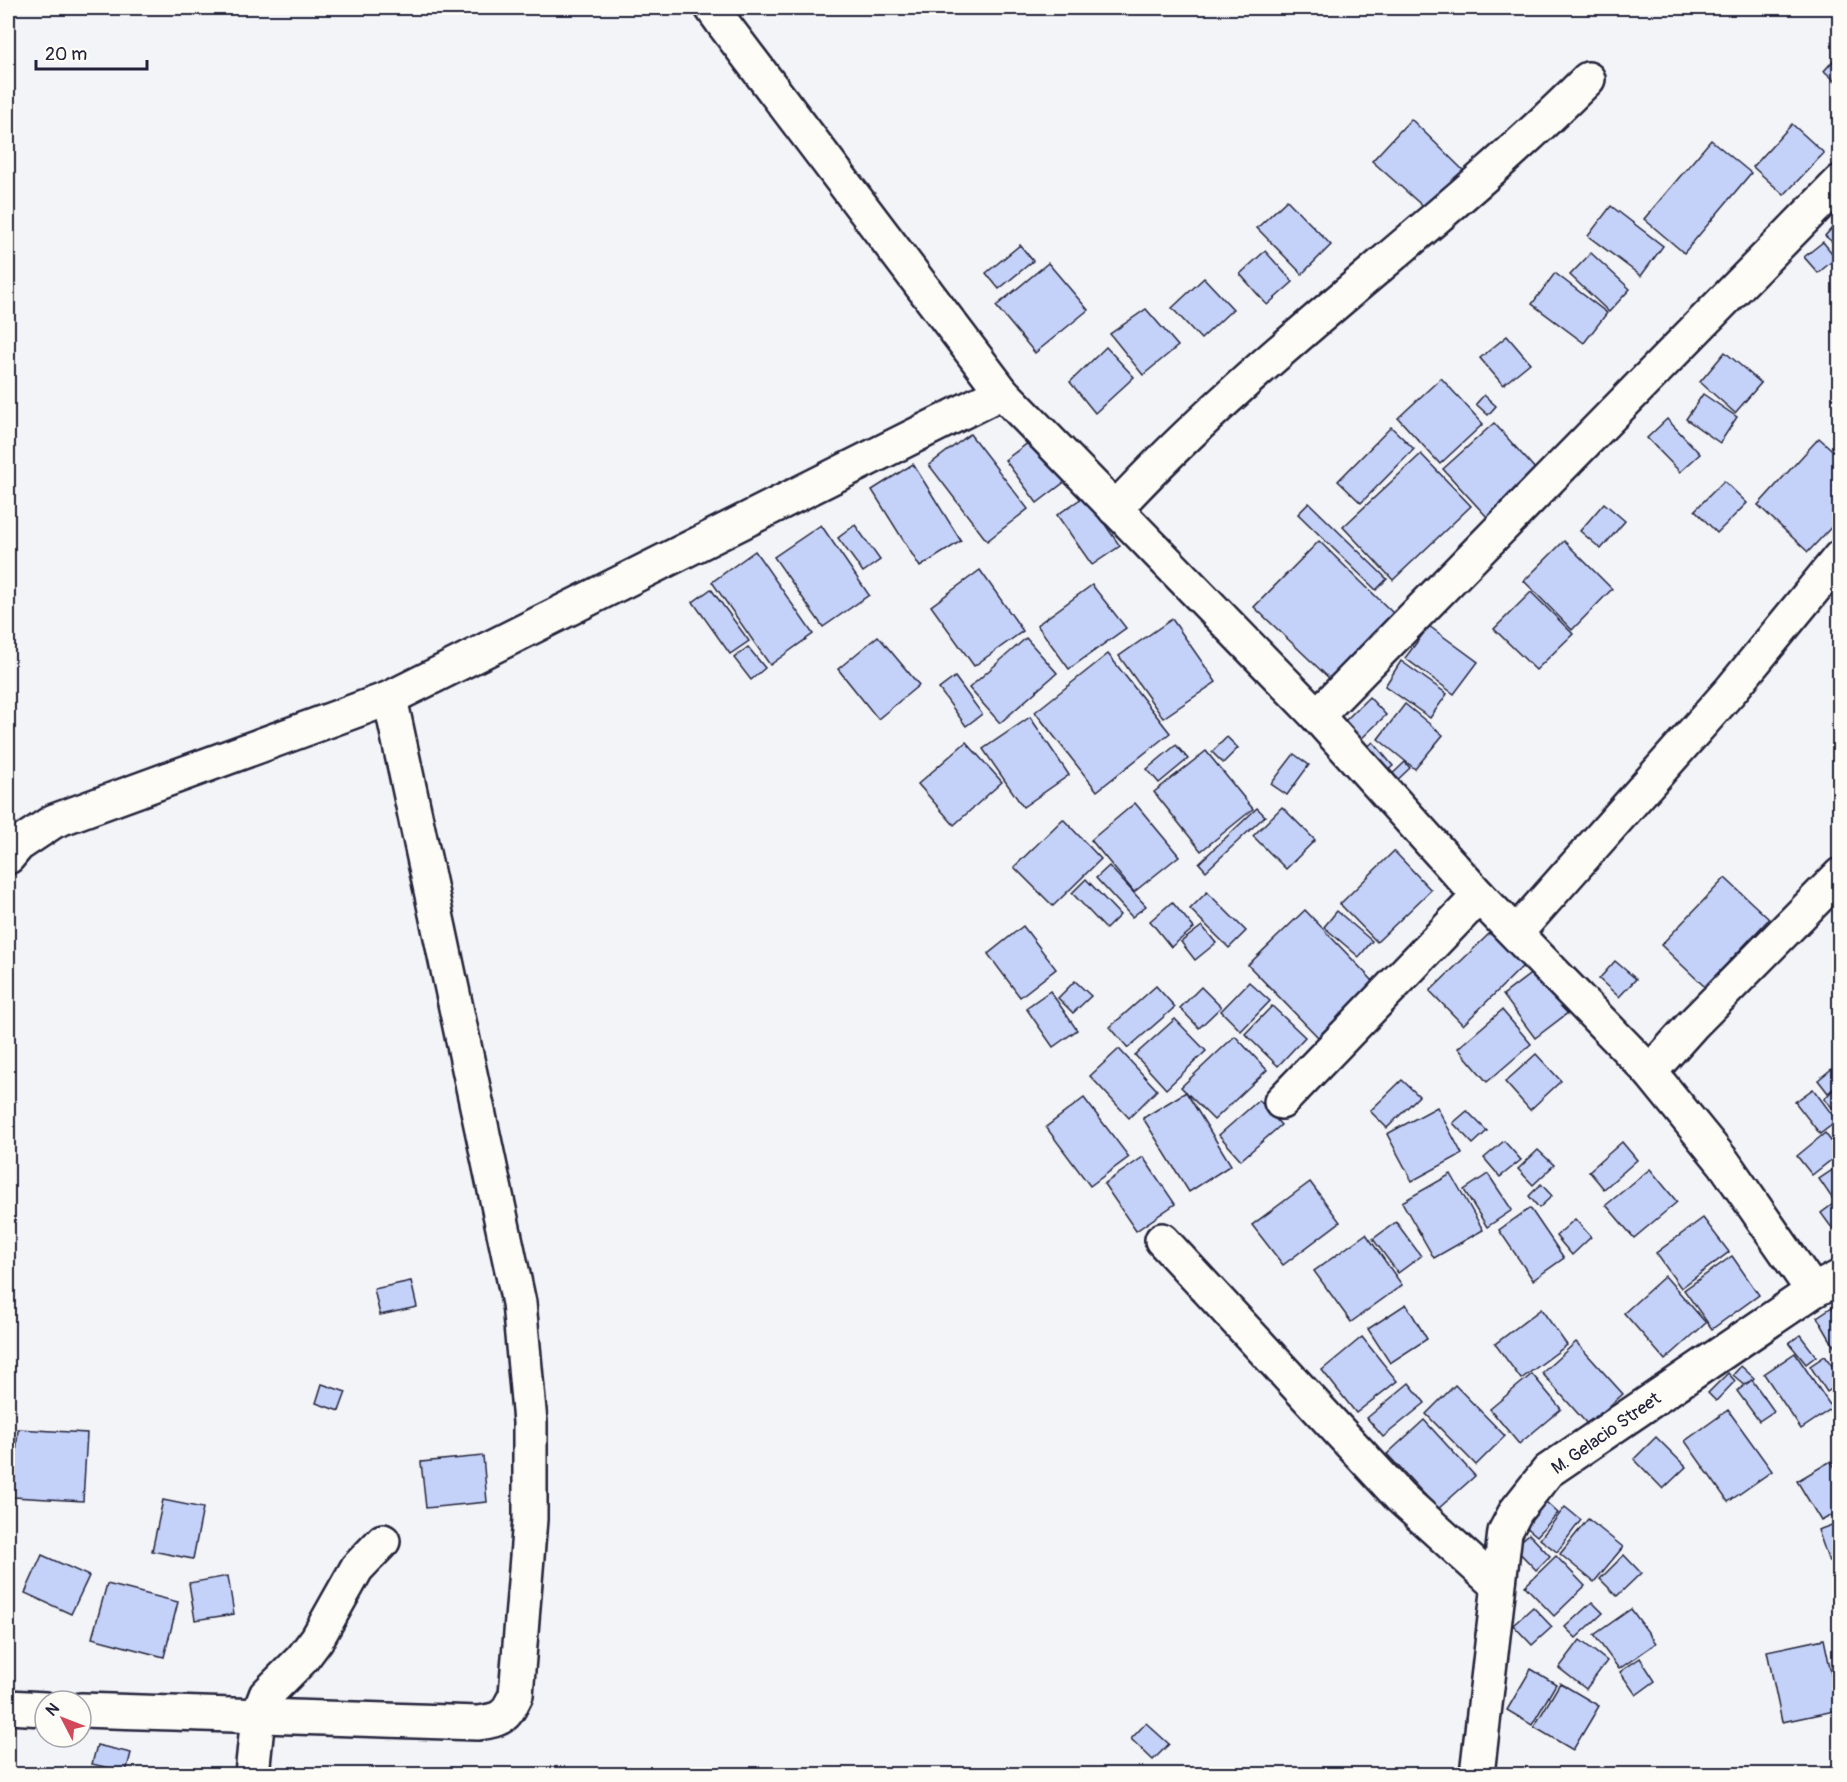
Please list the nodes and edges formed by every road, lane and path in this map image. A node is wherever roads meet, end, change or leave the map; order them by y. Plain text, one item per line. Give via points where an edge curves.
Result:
1 (712, 8) edge
2 (1588, 79) dead end
3 (1839, 182) edge
4 (1002, 392) junction
5 (1115, 509) junction
6 (1839, 557) edge
7 (390, 698) junction
8 (1317, 716) junction
9 (8, 857) edge
10 (1839, 875) edge
11 (1479, 896) junction
12 (1516, 933) junction
13 (1650, 1072) junction
14 (1281, 1102) dead end
15 (1162, 1240) dead end
16 (1826, 1284) edge
17 (383, 1541) dead end
18 (1497, 1586) junction
19 (8, 1707) edge
20 (33, 1708) edge
21 (93, 1710) edge
22 (258, 1716) junction
23 (252, 1774) edge
24 (1478, 1774) edge

1 - 4 street
2 - 5 street via 1538,130 1246,382
3 - 8 street
4 - 5 street
4 - 7 street
5 - 8 street
6 - 12 street via 1731,690
7 - 9 street via 54,821 18,845
7 - 22 street via 519,1303 530,1422 530,1519 516,1695 507,1713 496,1720 478,1723
8 - 11 street
10 - 13 street
11 - 12 street
11 - 14 street
12 - 13 street
13 - 16 street
15 - 18 street via 1401,1498
16 - 18 street, M. Gelacio Street via 1548,1472 1516,1511 1505,1532
17 - 22 street via 357,1568 302,1659 266,1695
18 - 24 street, M. Gelacio Street
19 - 20 street
21 - 22 street
22 - 23 street

